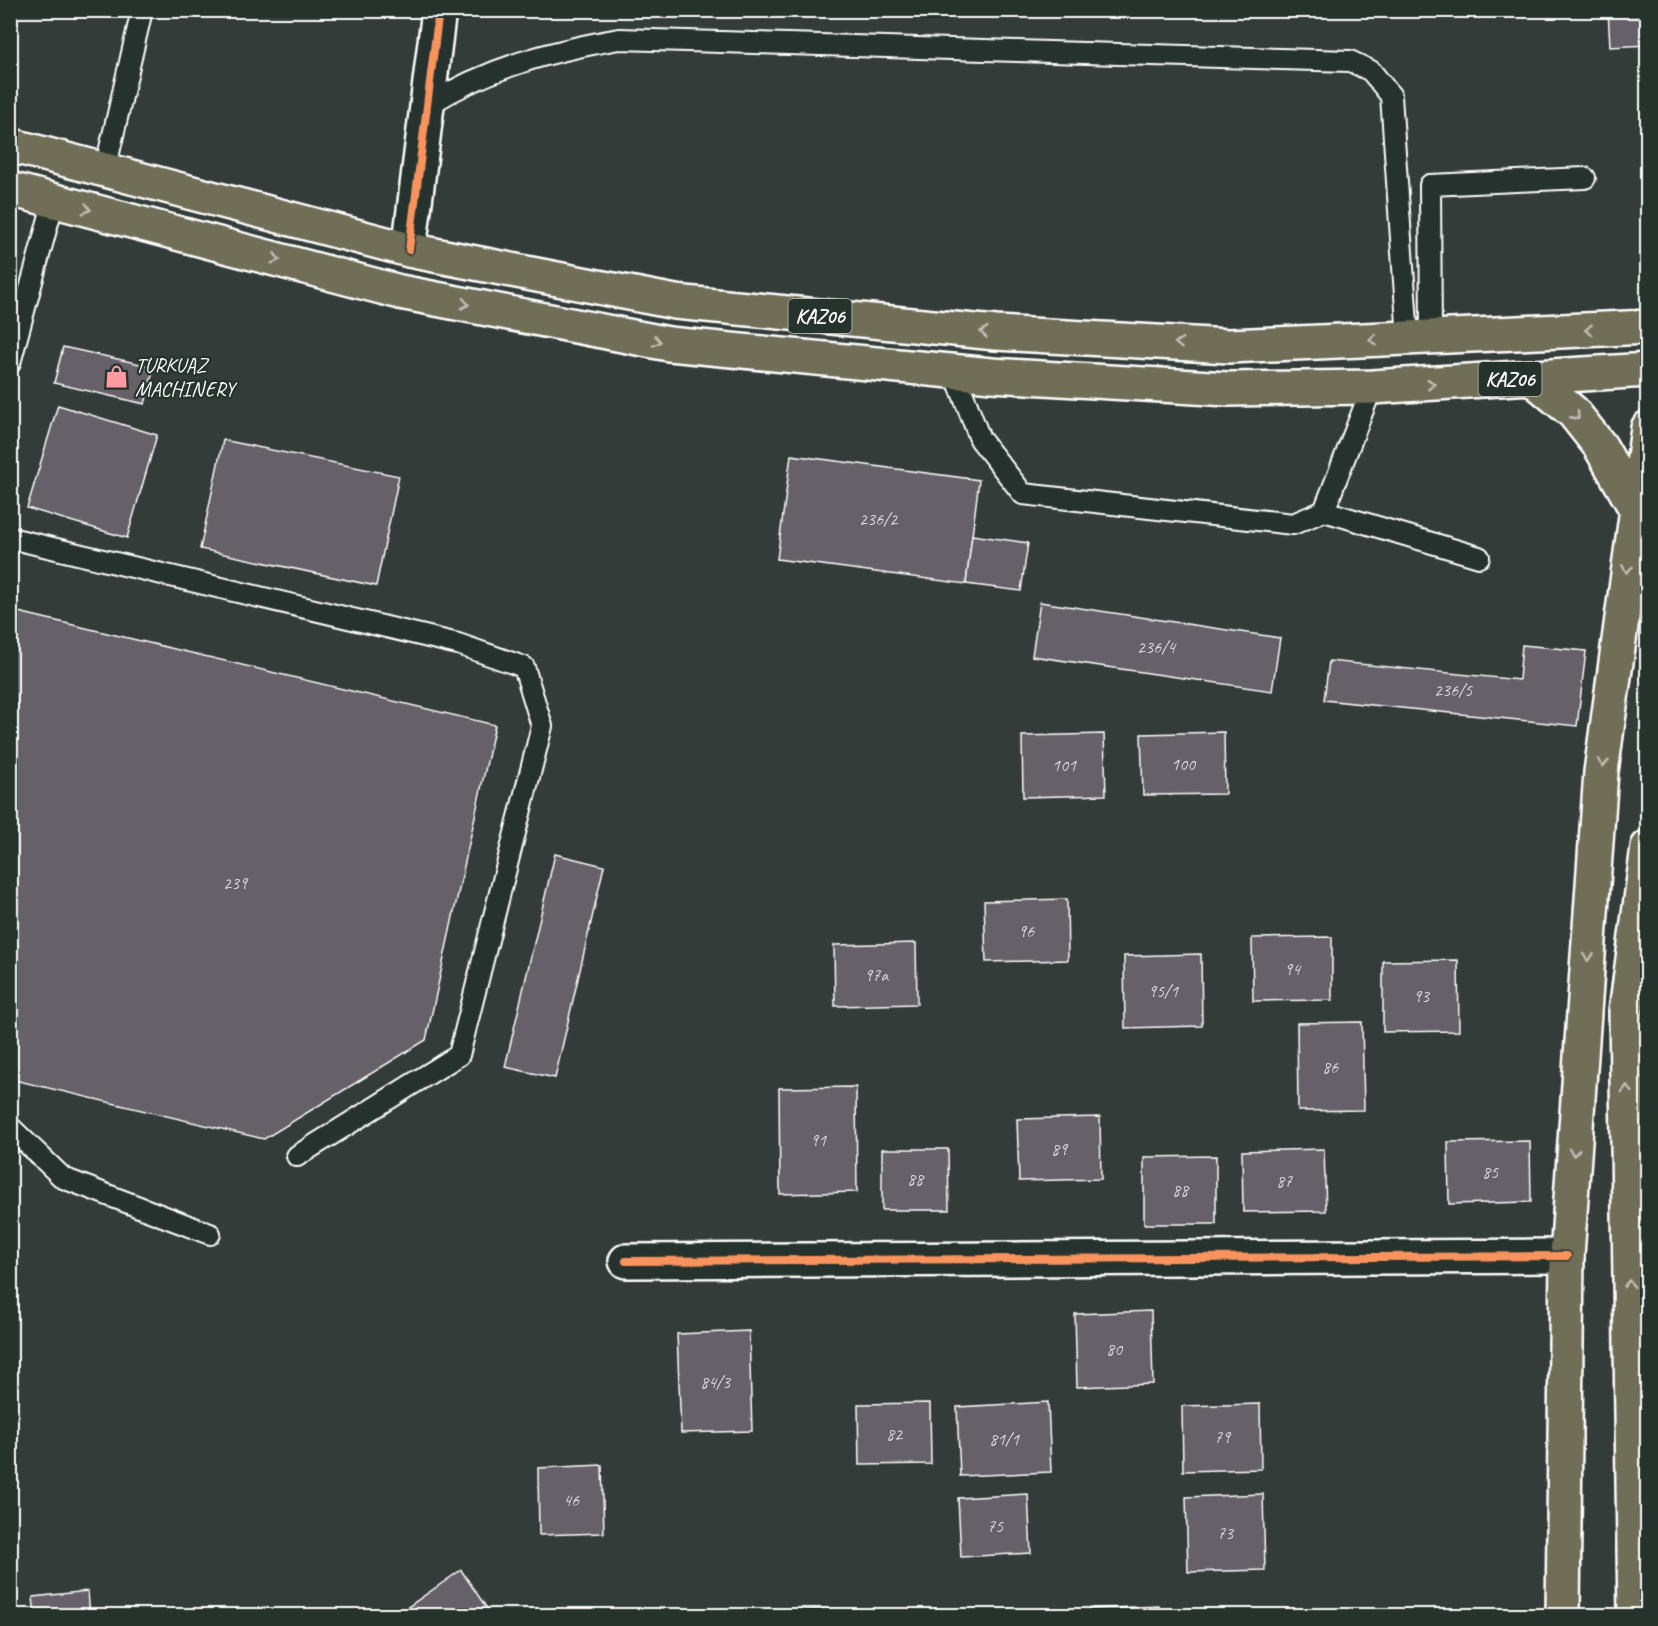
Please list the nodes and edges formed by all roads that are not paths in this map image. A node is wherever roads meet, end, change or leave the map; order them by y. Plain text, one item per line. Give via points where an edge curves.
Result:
1 (142, 10) edge
2 (440, 10) edge
3 (428, 105) junction
4 (10, 145) edge
5 (105, 170) junction
6 (1585, 178) dead end
7 (10, 189) edge
8 (54, 200) junction
9 (409, 250) junction
10 (1647, 327) edge
11 (1419, 338) junction
12 (10, 363) edge
13 (1647, 370) edge
14 (954, 371) junction
15 (1532, 378) junction
16 (1372, 387) junction
17 (1647, 428) edge
18 (1635, 507) junction
19 (1324, 511) junction
20 (10, 538) edge
21 (1479, 557) dead end
22 (1647, 847) edge
23 (10, 1127) edge
24 (297, 1156) dead end
25 (210, 1234) dead end
26 (1567, 1256) junction
27 (626, 1261) dead end
28 (1639, 1420) edge
29 (1563, 1616) edge
30 (1635, 1616) edge

1 - 5 lane
2 - 3 street
3 - 9 street
3 - 11 lane via 495,69 571,47 620,39 1350,61 1371,70 1391,96
4 - 5 main road, KАZ06
5 - 9 main road, KАZ06
6 - 11 lane via 1430,185
7 - 8 main road, KАZ06
8 - 12 lane
8 -> 14 main road, KАZ06 via 400,292 669,344
11 -> 9 main road, KАZ06 via 1229,346 996,333 675,302
10 -> 11 main road, KАZ06
13 - 15 main road, KАZ06
14 - 16 main road, KАZ06 via 1228,389
14 - 19 lane via 980,439 1023,494 1293,524
16 -> 15 main road, KАZ06
15 -> 18 main road via 1573,412 1600,446
16 - 19 lane
17 - 18 main road
18 -> 26 main road via 1601,772
19 - 21 lane
20 - 24 lane via 458,644 524,667 542,726 459,1055
28 -> 22 main road via 1626,1011
23 - 25 lane via 63,1178
26 - 27 street
26 - 29 main road
28 - 30 main road

